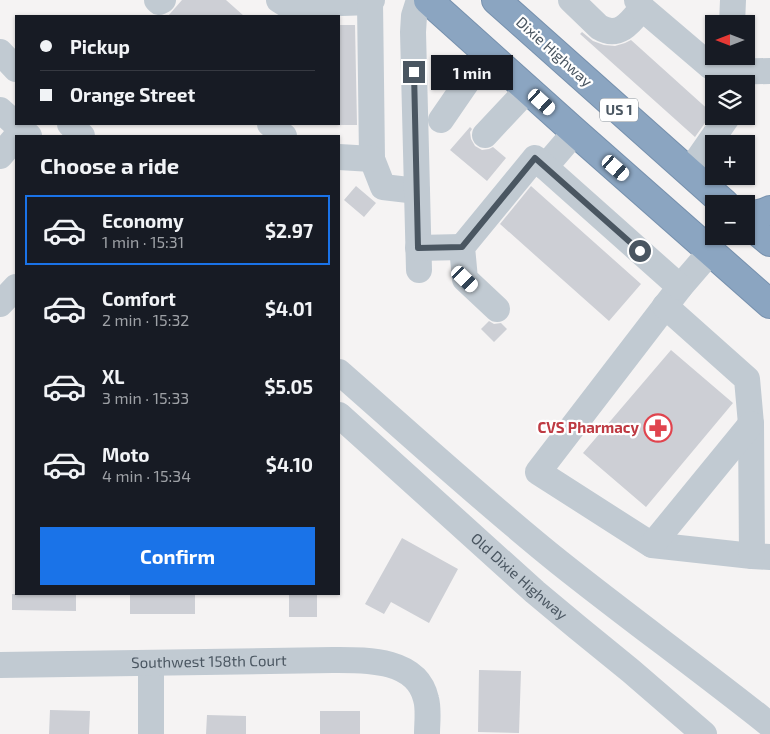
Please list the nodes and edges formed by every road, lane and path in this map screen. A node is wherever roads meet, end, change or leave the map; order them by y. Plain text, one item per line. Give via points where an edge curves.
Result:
1 (156, 0) edge
2 (163, 0) edge
3 (418, 0) edge
4 (428, 0) edge
5 (496, 0) edge
6 (571, 0) edge
7 (732, 0) edge
8 (371, 1) edge
9 (640, 4) edge
10 (285, 7) edge
11 (732, 15) edge
12 (0, 52) edge
13 (487, 53) junction
14 (15, 68) edge
15 (733, 71) edge
16 (770, 71) edge
17 (528, 89) junction
18 (0, 110) edge
19 (441, 120) dead end
20 (15, 124) edge
21 (71, 125) edge
22 (271, 125) edge
23 (722, 125) edge
24 (575, 132) junction
25 (81, 135) edge
26 (283, 135) edge
27 (485, 135) dead end
28 (15, 142) edge
29 (0, 156) edge
30 (340, 157) edge
31 (372, 159) junction
32 (545, 167) junction
33 (689, 172) junction
34 (417, 191) junction
35 (715, 195) edge
36 (770, 210) edge
37 (755, 214) edge
38 (755, 230) edge
39 (770, 242) edge
40 (462, 247) junction
41 (711, 251) junction
42 (15, 288) edge
43 (672, 297) junction
44 (0, 304) edge
45 (770, 304) edge
46 (497, 309) dead end
47 (340, 373) edge
48 (340, 416) edge
49 (751, 424) junction
50 (652, 545) junction
51 (761, 557) edge
52 (151, 663) junction
53 (0, 666) edge
54 (770, 725) edge
55 (151, 734) edge
56 (427, 734) edge
57 (704, 734) edge

1 - 2 street
3 - 34 street via 413,32
4 - 13 highway
5 - 33 highway, Dixie Highway / US 1
6 - 9 street via 599,27 610,31 624,29 636,17
7 - 11 street
8 - 10 street
8 - 31 street
9 - 15 street via 710,66 720,72
12 - 14 street
13 - 17 highway
13 - 19 street
15 - 16 street
17 - 24 highway
17 - 27 street
18 - 20 street
21 - 25 street
22 - 26 street
23 - 33 street
24 - 32 street
24 - 41 highway
28 - 29 street
30 - 31 street
31 - 34 street via 383,187
32 - 40 street via 535,158
32 - 43 street
33 - 35 highway, Dixie Highway / US 1
34 - 40 street via 419,259
36 - 37 highway
38 - 39 highway
40 - 46 street via 465,279
41 - 43 street
41 - 45 highway
42 - 44 street
43 - 49 street via 747,378
43 - 50 street via 538,472
47 - 54 street via 552,556
48 - 57 street, Old Dixie Highway via 576,628
49 - 50 street
49 - 51 street
50 - 51 street
52 - 53 street, Southwest 158th Court
52 - 55 street
52 - 56 street, Southwest 158th Court via 382,662 415,677 422,687 426,699

